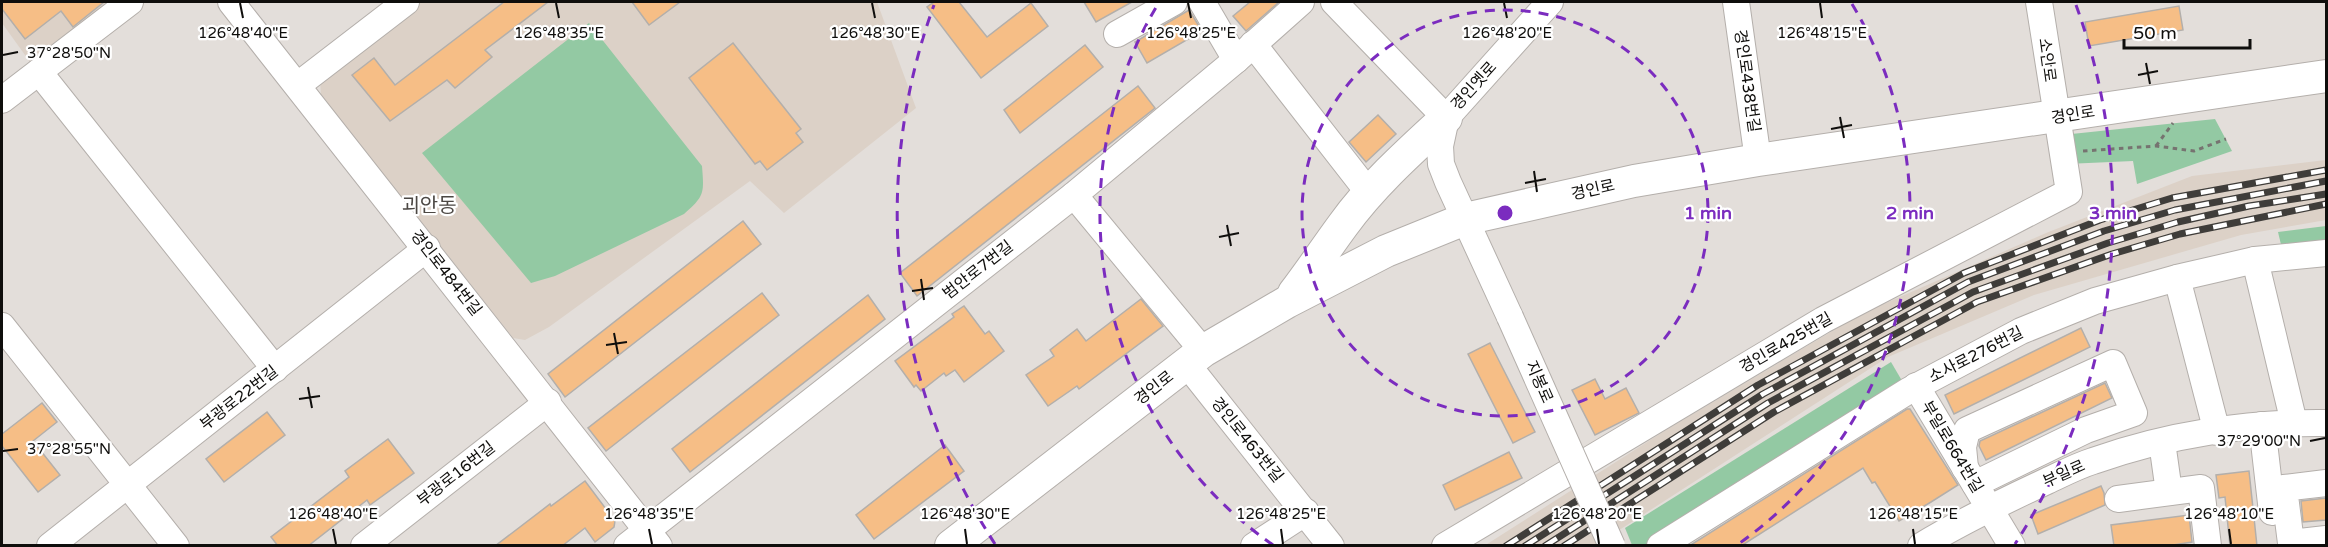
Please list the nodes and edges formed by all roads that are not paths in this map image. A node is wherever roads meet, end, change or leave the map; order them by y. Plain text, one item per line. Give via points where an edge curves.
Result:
1 (130, 2) edge
2 (231, 2) edge
3 (406, 2) edge
4 (1174, 2) edge
5 (1202, 2) edge
6 (1300, 2) edge
7 (1334, 2) edge
8 (1550, 2) edge
9 (1736, 2) edge
10 (2038, 2) edge
11 (1117, 34) dead end
12 (1244, 52) junction
13 (39, 72) junction
14 (2326, 76) edge
15 (298, 85) junction
16 (2, 100) edge
17 (1446, 118) junction
18 (2056, 118) junction
19 (1758, 160) junction
20 (1370, 193) junction
21 (1074, 195) junction
22 (1465, 219) junction
23 (427, 248) junction
24 (2326, 253) edge
25 (2255, 260) junction
26 (2177, 278) junction
27 (1287, 302) junction
28 (2, 326) edge
29 (10, 355) edge
30 (1194, 357) junction
31 (275, 369) junction
32 (1916, 386) junction
33 (548, 402) junction
34 (2294, 423) junction
35 (2326, 423) edge
36 (2262, 425) junction
37 (2217, 432) junction
38 (2162, 442) junction
39 (1970, 476) junction
40 (2326, 483) edge
41 (128, 484) junction
42 (2169, 492) junction
43 (2118, 499) dead end
44 (1989, 507) junction
45 (1306, 512) junction
46 (653, 538) edge
47 (2326, 539) edge
48 (50, 546) edge
49 (176, 546) edge
50 (364, 546) edge
51 (627, 546) edge
52 (951, 546) edge
53 (1254, 546) edge
54 (1331, 546) edge
55 (1445, 546) edge
56 (1612, 546) edge
57 (1660, 546) edge
58 (1921, 546) edge
59 (2012, 546) edge
60 (2208, 546) edge
61 (2276, 546) edge

1 - 13 street
2 - 15 street, 경인로484번길
3 - 15 street
4 - 11 street
5 - 12 street
6 - 12 street, 범안로7번길
7 - 17 street
8 - 17 street, 경인옛로
9 - 19 street, 경인로438번길
10 - 18 street, 소안로
12 - 20 street
12 - 21 street, 범안로7번길
13 - 16 street
13 - 31 street
14 - 18 main road, 경인로
15 - 23 street, 경인로484번길
17 - 20 main road
17 - 22 street, 경인옛로 via 1441,164
18 - 19 main road, 경인로
18 - 55 street, 경인로425번길 via 2069,192 1823,321
19 - 22 main road, 경인로 via 1634,181
20 - 27 main road
21 - 30 street, 경인로463번길
21 - 46 street, 범안로7번길
22 - 27 main road, 경인로 via 1386,251
22 - 56 street, 지봉로, bridge
23 - 31 street, 부광로22번길
23 - 33 street, 경인로484번길
24 - 25 street, 소사로276번길
25 - 26 street, 소사로276번길
25 - 34 street
26 - 32 street, 소사로276번길 via 2095,302 2021,332
26 - 37 street
27 - 30 main road, 경인로
28 - 29 street
29 - 41 street
30 - 45 street, 경인로463번길
30 - 52 main road, 경인로
31 - 41 street, 부광로22번길
32 - 39 street, 부일로664번길
32 - 57 street, 소사로276번길
33 - 46 street, 경인로484번길
33 - 50 street, 부광로16번길
34 - 35 street, 부일로
34 - 36 street, 부일로
36 - 37 street, 부일로
36 - 61 street
37 - 38 street, 부일로
38 - 42 street
38 - 44 street, 부일로 via 2093,461
39 - 39 street via 1963,447 1967,430 2113,363 2134,413
39 - 44 street, 부일로664번길
40 - 47 street via 2284,488 2291,543
41 - 48 street, 부광로22번길
41 - 49 street
42 - 43 street
42 - 60 street via 2200,488
44 - 58 street, 부일로
44 - 59 street, 부일로664번길
45 - 53 street
45 - 54 street, 경인로463번길
46 - 51 street, 범안로7번길

